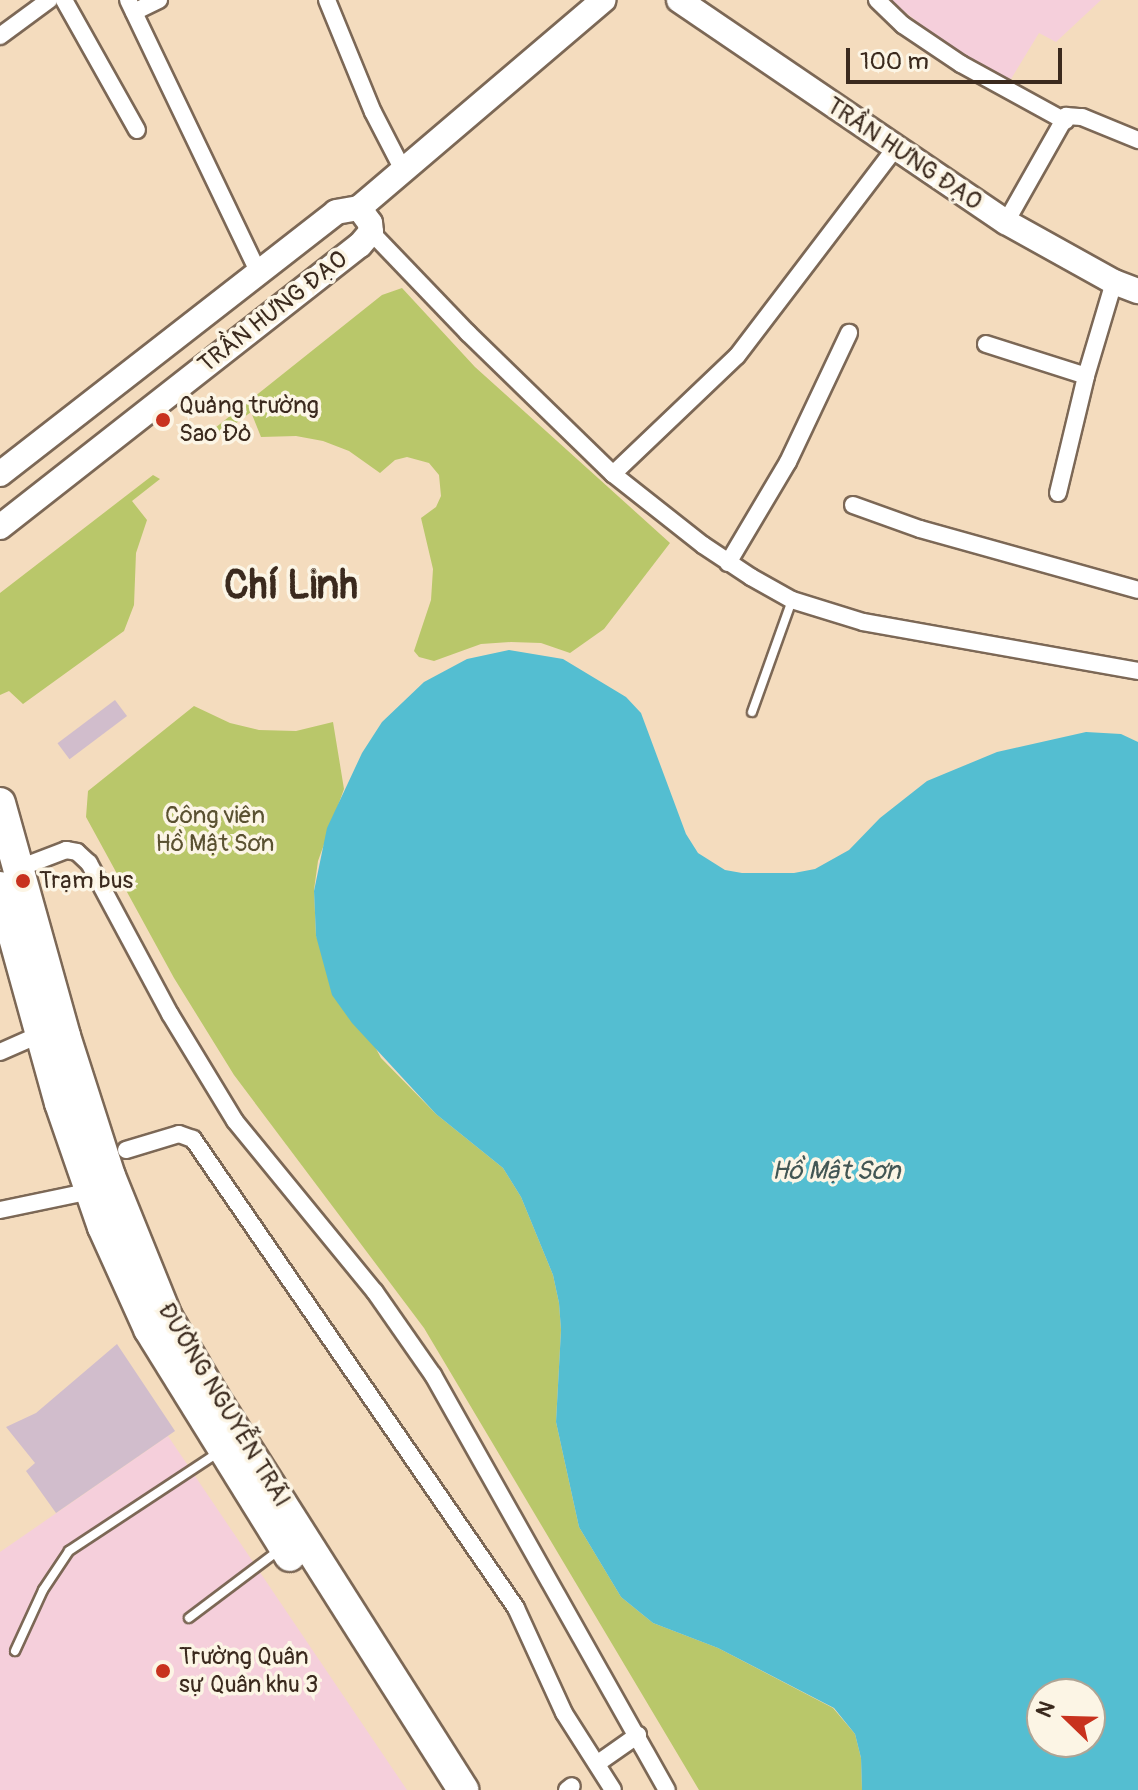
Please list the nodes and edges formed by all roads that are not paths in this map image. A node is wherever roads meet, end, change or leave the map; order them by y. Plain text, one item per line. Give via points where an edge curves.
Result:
1 (49, 0) edge
2 (64, 0) edge
3 (159, 0) edge
4 (327, 0) edge
5 (603, 0) edge
6 (679, 0) edge
7 (877, 0) edge
8 (131, 6) edge
9 (0, 36) edge
10 (1065, 121) junction
11 (137, 130) dead end
12 (1138, 140) edge
13 (894, 150) junction
14 (404, 172) junction
15 (359, 208) junction
16 (1006, 222) junction
17 (371, 232) junction
18 (259, 274) junction
19 (1114, 282) junction
20 (1138, 291) edge
21 (849, 333) dead end
22 (986, 344) dead end
23 (138, 368) junction
24 (1086, 376) junction
25 (158, 402) junction
26 (0, 474) edge
27 (613, 474) junction
28 (1058, 493) dead end
29 (853, 505) dead end
30 (0, 527) edge
31 (728, 563) junction
32 (1138, 590) edge
33 (792, 600) junction
34 (1138, 671) edge
35 (752, 712) dead end
36 (0, 803) edge
37 (6, 877) edge
38 (41, 1034) junction
39 (0, 1052) edge
40 (126, 1150) dead end
41 (101, 1187) junction
42 (0, 1210) edge
43 (223, 1449) junction
44 (293, 1541) junction
45 (189, 1618) dead end
46 (15, 1651) dead end
47 (638, 1735) junction
48 (598, 1763) junction
49 (438, 1790) edge
50 (463, 1790) edge
51 (613, 1790) edge
52 (667, 1790) edge

1 - 9 street
2 - 11 street
3 - 8 street
4 - 14 street
5 - 14 street, TRẦN HƯNG ĐẠO
6 - 13 street, TRẦN HƯNG ĐẠO
7 - 10 street via 903,25 961,64
8 - 18 street
10 - 12 street via 1066,116 1082,117
10 - 16 street
13 - 16 street, TRẦN HƯNG ĐẠO
13 - 27 street via 737,356
14 - 15 street, TRẦN HƯNG ĐẠO
15 - 17 street, TRẦN HƯNG ĐẠO
15 - 18 street, TRẦN HƯNG ĐẠO via 336,212
16 - 19 street, TRẦN HƯNG ĐẠO
17 - 25 street, TRẦN HƯNG ĐẠO
17 - 27 street
18 - 23 street, TRẦN HƯNG ĐẠO
19 - 20 street, TRẦN HƯNG ĐẠO
19 - 24 street
21 - 31 street via 788,462
22 - 24 street
23 - 25 street
23 - 26 street, TRẦN HƯNG ĐẠO
24 - 28 street
25 - 30 street, TRẦN HƯNG ĐẠO
27 - 31 street
29 - 32 street
31 - 33 street
33 - 34 street via 920,634
33 - 35 lane
36 - 37 highway, ĐƯỜNG NGUYỄN TRÃI
37 - 38 highway, ĐƯỜNG NGUYỄN TRÃI
37 - 41 highway, ĐƯỜNG NGUYỄN TRÃI via 65,1036
37 - 47 street via 66,850 89,863 235,1121 375,1292 433,1375
38 - 39 street
38 - 41 highway, ĐƯỜNG NGUYỄN TRÃI
40 - 48 street via 179,1134 193,1139 516,1608 564,1713
41 - 42 street
41 - 43 highway, ĐƯỜNG NGUYỄN TRÃI via 149,1329
41 - 44 highway, ĐƯỜNG NGUYỄN TRÃI
43 - 44 highway, ĐƯỜNG NGUYỄN TRÃI
43 - 46 lane via 69,1551 43,1590
44 - 45 lane
44 - 49 highway, ĐƯỜNG NGUYỄN TRÃI
44 - 50 highway, ĐƯỜNG NGUYỄN TRÃI
47 - 48 street
47 - 52 street
48 - 51 street

